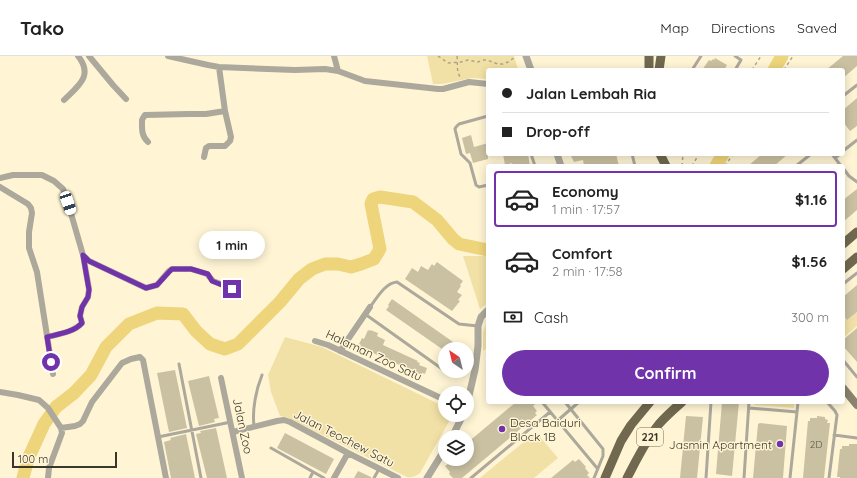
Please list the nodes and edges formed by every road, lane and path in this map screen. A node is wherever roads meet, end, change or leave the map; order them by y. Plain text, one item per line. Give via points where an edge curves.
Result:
1 (78, 56) edge
2 (89, 56) edge
3 (168, 56) edge
4 (334, 56) edge
5 (438, 56) edge
6 (457, 56) edge
7 (526, 56) edge
8 (649, 56) edge
9 (661, 56) edge
10 (701, 56) edge
11 (735, 56) edge
12 (761, 56) edge
13 (793, 56) edge
14 (515, 57) edge
15 (457, 62) junction
16 (219, 66) junction
17 (530, 68) edge
18 (649, 68) edge
19 (659, 68) edge
20 (693, 68) edge
21 (736, 68) edge
22 (753, 68) edge
23 (785, 68) edge
24 (338, 71) junction
25 (463, 84) junction
26 (486, 84) edge
27 (857, 85) edge
28 (845, 94) edge
29 (126, 99) dead end
30 (64, 100) dead end
31 (225, 111) junction
32 (486, 117) edge
33 (857, 140) edge
34 (148, 142) dead end
35 (845, 150) edge
36 (808, 156) edge
37 (838, 156) edge
38 (204, 157) dead end
39 (835, 158) joint
40 (798, 164) edge
41 (840, 164) edge
42 (845, 171) edge
43 (0, 178) edge
44 (857, 182) edge
45 (486, 185) edge
46 (0, 187) edge
47 (857, 232) edge
48 (845, 242) edge
49 (83, 255) junction
50 (857, 257) edge
51 (845, 267) edge
52 (857, 273) edge
53 (845, 282) edge
54 (232, 289) dead end
55 (370, 307) joint
56 (486, 312) edge
57 (365, 314) junction
58 (478, 326) junction
59 (47, 337) junction
60 (316, 341) dead end
61 (340, 351) junction
62 (845, 362) edge
63 (179, 364) dead end
64 (438, 366) edge
65 (53, 374) dead end
66 (262, 375) dead end
67 (857, 377) edge
68 (221, 378) dead end
69 (471, 386) edge
70 (845, 390) edge
71 (0, 392) edge
72 (438, 397) edge
73 (544, 404) edge
74 (566, 404) edge
75 (577, 404) edge
76 (648, 404) edge
77 (680, 404) edge
78 (712, 404) edge
79 (749, 404) edge
80 (798, 404) edge
81 (829, 404) edge
82 (857, 405) edge
83 (749, 408) junction
84 (571, 409) junction
85 (550, 412) junction
86 (797, 412) junction
87 (557, 421) junction
88 (231, 422) junction
89 (254, 426) junction
90 (61, 428) junction
91 (192, 430) junction
92 (232, 432) junction
93 (834, 435) junction
94 (158, 437) junction
95 (857, 438) edge
96 (271, 448) dead end
97 (348, 453) junction
98 (438, 460) edge
99 (379, 468) junction
100 (597, 468) junction
101 (313, 472) junction
102 (48, 478) edge
103 (166, 478) edge
104 (201, 478) edge
105 (242, 478) edge
106 (310, 478) edge
107 (324, 478) edge
108 (334, 478) edge
109 (374, 478) edge
110 (398, 478) edge
111 (427, 478) edge
112 (471, 478) edge
113 (594, 478) edge
114 (605, 478) edge
115 (627, 478) edge
116 (706, 478) edge
117 (744, 478) edge
118 (790, 478) edge
119 (829, 478) edge

1 - 30 street via 84,64 84,76
2 - 29 street
3 - 16 street
4 - 24 street
5 - 15 path via 448,63
6 - 15 path
7 - 17 street
8 - 18 main road
9 - 19 main road
10 - 20 lane
11 - 21 lane via 742,60
12 - 22 path
13 - 23 path
14 - 15 path via 503,64 487,60
15 - 25 path via 457,70
16 - 24 street
16 - 31 street
24 - 25 street via 366,82 438,89
25 - 26 street
27 - 28 lane
31 - 34 street via 206,114 146,115 142,120 142,133
31 - 38 street via 230,141 225,146 208,146
32 - 45 lane via 459,124 456,129 461,154 470,163 476,185
33 - 35 lane
36 - 40 lane
37 - 39 lane
39 - 41 lane
42 - 44 lane
43 - 49 street via 13,175 42,175 63,189
46 - 59 street via 31,208 29,248 37,272
47 - 48 main road
49 - 54 street via 89,261 146,288 157,285 172,269 191,269 208,274 212,281
49 - 59 street via 89,290 80,316 82,323 72,330
50 - 51 main road
52 - 53 lane
55 - 57 street
55 - 58 lane via 387,286 398,282 459,324
56 - 58 street
57 - 61 street
57 - 64 lane
58 - 69 street via 478,346
59 - 65 street
60 - 61 street, Halaman Zoo Satu
61 - 72 street, Halaman Zoo Satu
62 - 67 lane
63 - 91 lane
66 - 89 lane via 253,417
68 - 88 street, Jalan Zoo
70 - 82 main road
71 - 90 street via 39,400 48,408
73 - 85 lane
74 - 84 lane
75 - 84 lane
76 - 114 main road, 221 via 621,442
77 - 115 main road, 221 via 656,429
78 - 116 lane
79 - 83 lane
80 - 86 lane
81 - 93 lane via 836,415
83 - 86 lane
83 - 117 lane
84 - 87 lane
84 - 100 lane via 603,449 603,456
85 - 87 lane
85 - 112 lane
86 - 118 lane
87 - 100 lane
88 - 91 lane
88 - 92 street, Jalan Zoo
89 - 92 street, Jalan Teochew Satu
89 - 97 street, Jalan Teochew Satu via 284,420
90 - 94 street via 80,424 92,402 122,363 140,357 143,360
90 - 102 street via 62,433 49,468
91 - 94 lane
91 - 104 lane
92 - 105 street, Jalan Zoo
93 - 95 lane
93 - 119 lane
94 - 103 street
96 - 101 lane
97 - 99 street, Jalan Teochew Satu
97 - 108 street
98 - 111 street
99 - 109 lane
99 - 110 street, Jalan Teochew Satu
100 - 113 lane
101 - 106 lane
101 - 107 lane

